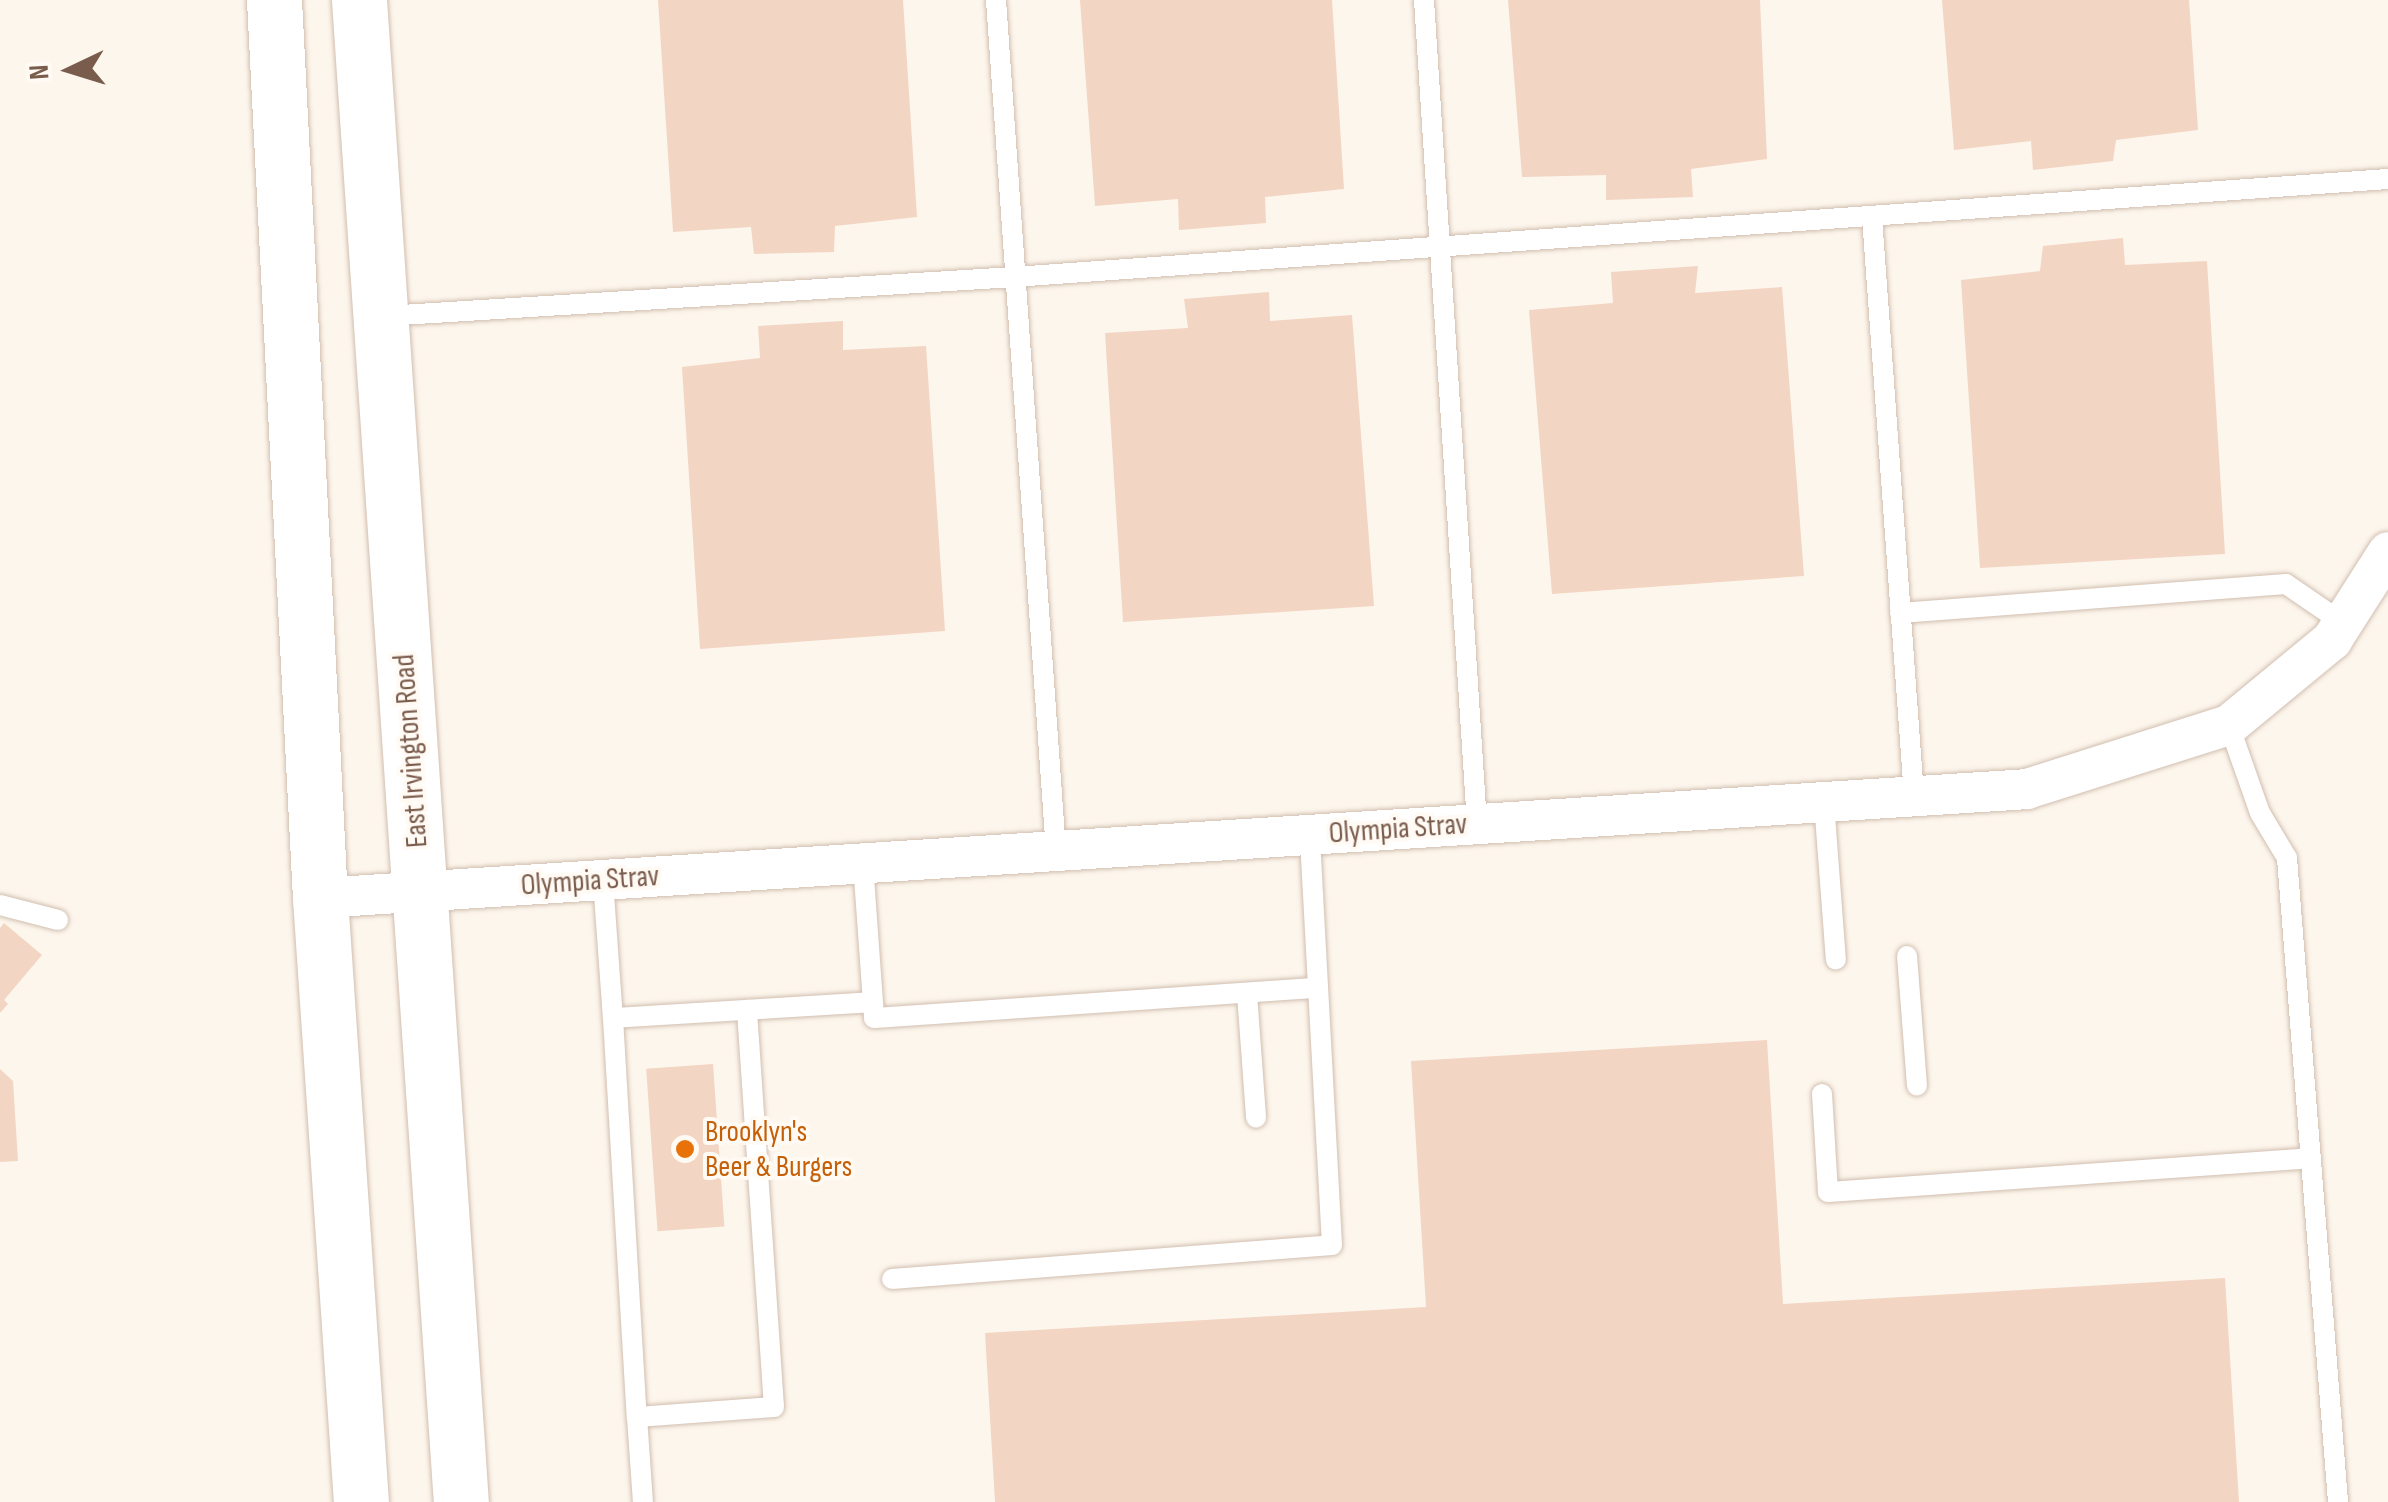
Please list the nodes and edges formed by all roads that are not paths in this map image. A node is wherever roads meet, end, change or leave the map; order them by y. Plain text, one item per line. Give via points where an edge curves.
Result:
1 (274, 0) edge
2 (359, 0) edge
3 (996, 0) edge
4 (1424, 0) edge
5 (2388, 179) edge
6 (1872, 217) junction
7 (1438, 247) junction
8 (1014, 277) junction
9 (380, 316) junction
10 (2388, 552) edge
11 (1900, 614) junction
12 (2343, 623) junction
13 (2229, 725) junction
14 (1914, 796) junction
15 (1824, 802) junction
16 (1477, 824) junction
17 (1310, 835) junction
18 (1056, 850) junction
19 (863, 864) junction
20 (604, 880) junction
21 (420, 891) junction
22 (320, 898) junction
23 (0, 905) edge
24 (58, 920) dead end
25 (1908, 956) dead end
26 (1836, 960) dead end
27 (1318, 988) junction
28 (1247, 994) junction
29 (873, 1002) junction
30 (747, 1010) junction
31 (613, 1018) junction
32 (1917, 1086) dead end
33 (1822, 1094) dead end
34 (1256, 1118) dead end
35 (2311, 1158) junction
36 (892, 1279) dead end
37 (638, 1417) junction
38 (467, 1486) edge
39 (360, 1502) edge
40 (643, 1502) edge
41 (2338, 1502) edge

1 - 22 main road
2 - 9 main road, East Irvington Road
3 - 8 lane
4 - 7 lane
5 - 6 lane
6 - 7 lane
6 - 11 lane
7 - 8 lane
7 - 16 lane
8 - 9 lane
8 - 18 lane
9 - 21 main road, East Irvington Road
10 - 12 street, Olympia Strav
11 - 12 lane via 2286,584
11 - 14 lane
12 - 13 street, Olympia Strav via 2332,640
13 - 14 street, Olympia Strav via 2026,789
13 - 35 lane via 2260,813 2287,858
14 - 15 street, Olympia Strav
15 - 16 street, Olympia Strav
15 - 26 lane
16 - 17 street, Olympia Strav
17 - 18 street, Olympia Strav
17 - 27 lane
18 - 19 street, Olympia Strav
19 - 20 street, Olympia Strav
19 - 29 lane
20 - 21 street, Olympia Strav
20 - 31 lane
21 - 22 street, Olympia Strav
21 - 38 main road, East Irvington Road
22 - 39 main road
23 - 24 lane
25 - 32 lane
27 - 28 lane
27 - 36 lane via 1332,1245
28 - 29 lane via 874,1018
28 - 34 lane
29 - 30 lane
30 - 31 lane
30 - 37 lane via 774,1407
31 - 37 lane
33 - 35 lane via 1828,1192
35 - 41 lane
37 - 40 lane

